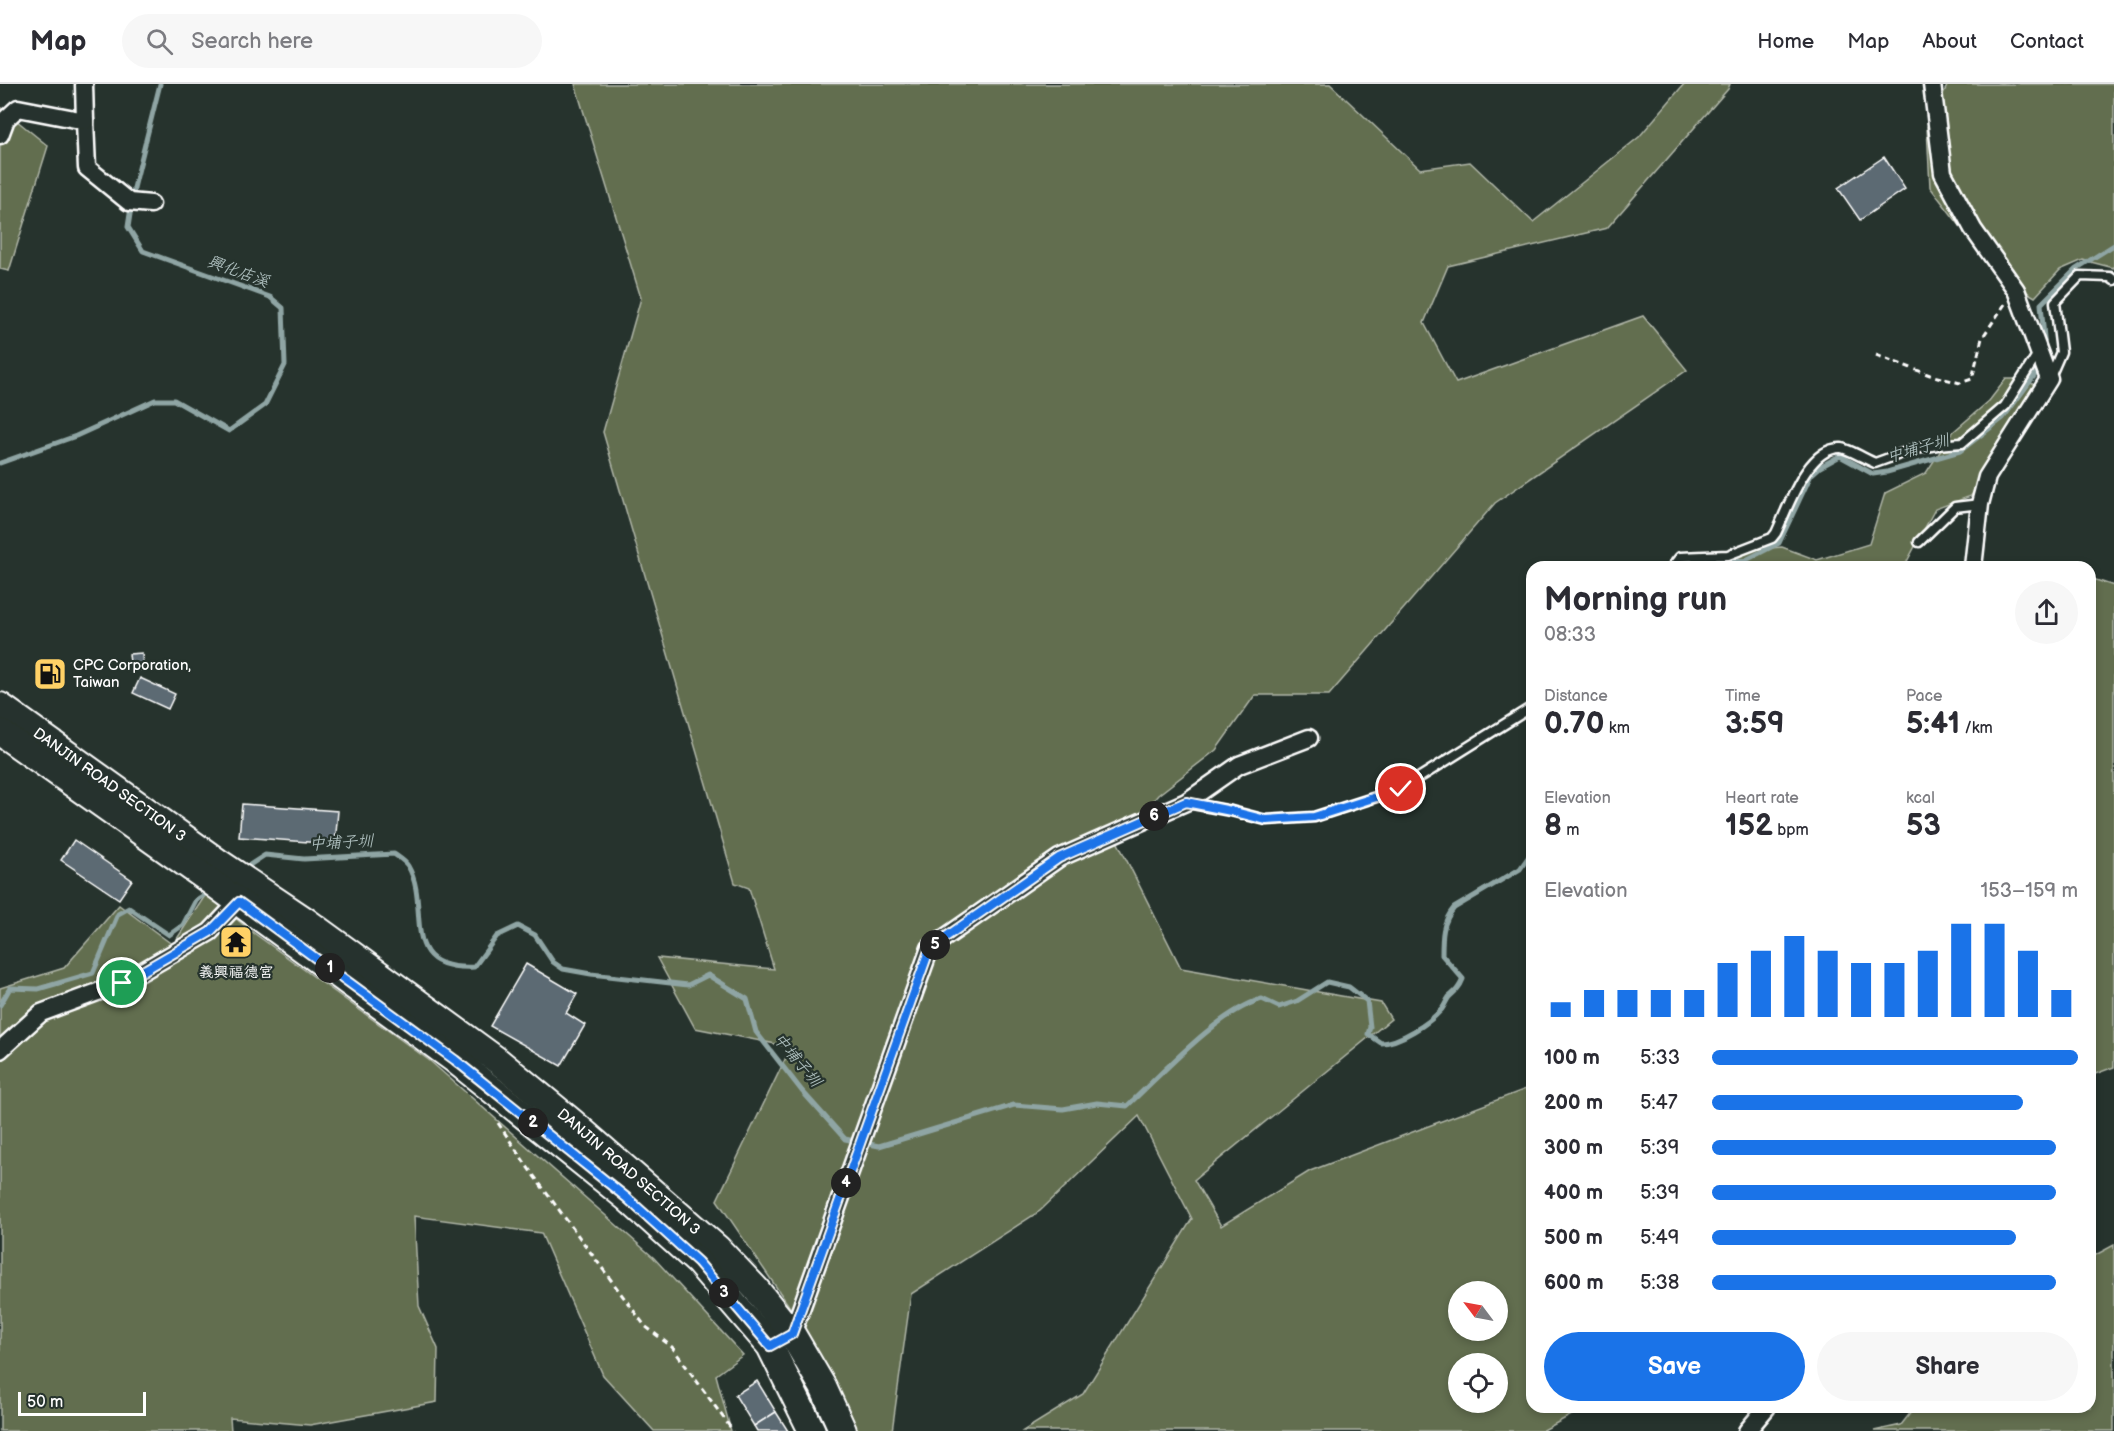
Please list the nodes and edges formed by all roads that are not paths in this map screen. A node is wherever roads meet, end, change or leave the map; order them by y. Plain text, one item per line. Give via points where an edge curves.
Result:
1 (84, 84) edge
2 (1932, 84) edge
3 (85, 121) junction
4 (0, 135) edge
5 (151, 204) dead end
6 (2114, 280) edge
7 (2039, 351) junction
8 (2049, 379) junction
9 (1980, 504) junction
10 (1919, 542) dead end
11 (1677, 561) edge
12 (1974, 561) edge
13 (0, 706) edge
14 (1526, 711) edge
15 (0, 732) edge
16 (1309, 738) dead end
17 (1186, 802) junction
18 (212, 870) junction
19 (241, 890) junction
20 (0, 1050) edge
21 (781, 1340) junction
22 (1762, 1413) edge
23 (812, 1431) edge
24 (843, 1431) edge
25 (1748, 1431) edge

1 - 3 street
2 - 7 street via 1943,173 1972,229 2016,290
3 - 4 street via 18,108 6,119
3 - 5 street via 87,168 129,202
6 - 8 lane via 2079,276 2055,302 2061,352
7 - 8 street
7 - 11 lane via 2005,406 1962,443 1911,450 1875,463 1841,448 1823,453 1805,472 1772,538 1728,555 1680,557
8 - 9 street via 1987,477
9 - 10 lane via 1955,507
9 - 12 street
13 - 18 main road, DANJIN ROAD SECTION 3
14 - 17 lane via 1401,789 1314,817 1266,820
15 - 18 main road, DANJIN ROAD SECTION 3
16 - 17 street via 1239,765
17 - 21 street via 1059,858 930,948
18 - 19 main road, DANJIN ROAD SECTION 3
19 - 20 street via 210,932 122,983 41,1013
19 - 21 main road, DANJIN ROAD SECTION 3 via 498,1061 572,1122 717,1248 755,1288
21 - 23 main road, DANJIN ROAD SECTION 3
21 - 24 main road, DANJIN ROAD SECTION 3 via 824,1388
22 - 25 street

